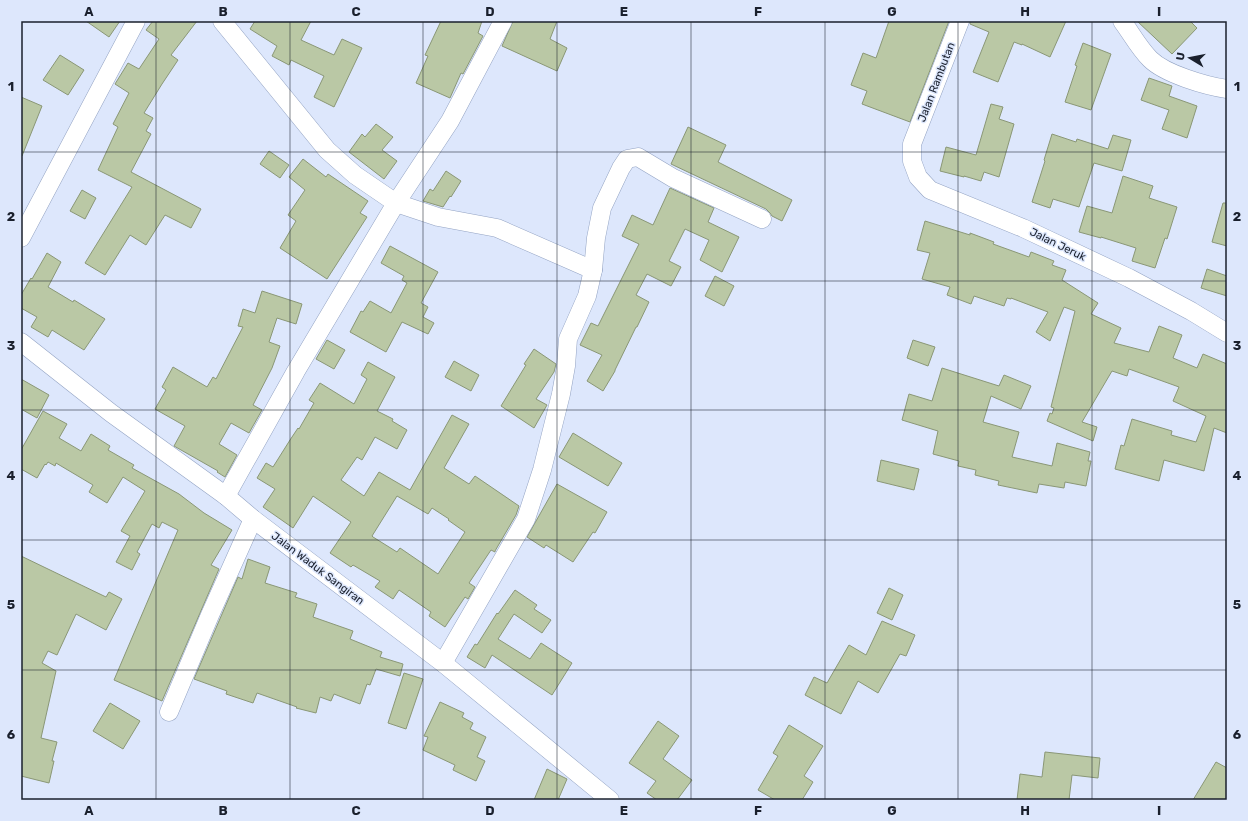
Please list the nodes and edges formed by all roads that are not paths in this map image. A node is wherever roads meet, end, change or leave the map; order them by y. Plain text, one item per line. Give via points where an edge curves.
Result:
1 (136, 21) edge
2 (222, 21) edge
3 (503, 21) edge
4 (960, 21) edge
5 (1122, 21) edge
6 (1227, 89) edge
7 (912, 144) joint
8 (396, 203) junction
9 (762, 219) dead end
10 (21, 238) edge
11 (593, 270) junction
12 (1227, 333) edge
13 (21, 342) edge
14 (226, 496) junction
15 (253, 519) junction
16 (443, 663) junction
17 (169, 712) dead end
18 (610, 800) edge

1 - 10 street
2 - 8 street via 327,150 355,175
3 - 8 street via 450,120
4 - 7 street, Jalan Rambutan
5 - 6 street via 1150,59 1168,71
7 - 12 street, Jalan Jeruk via 912,161 918,177 930,190 1023,228 1122,275
8 - 11 street via 438,216 497,228
8 - 14 street via 296,371
9 - 11 street via 673,178 638,157 628,159 602,208
11 - 16 street via 587,296 568,339 561,394 542,470 526,519
13 - 14 street, Jalan Waduk Sangiran via 110,413
14 - 15 street, Jalan Waduk Sangiran
15 - 16 street, Jalan Waduk Sangiran
15 - 17 street
16 - 18 street, Jalan Waduk Sangiran

